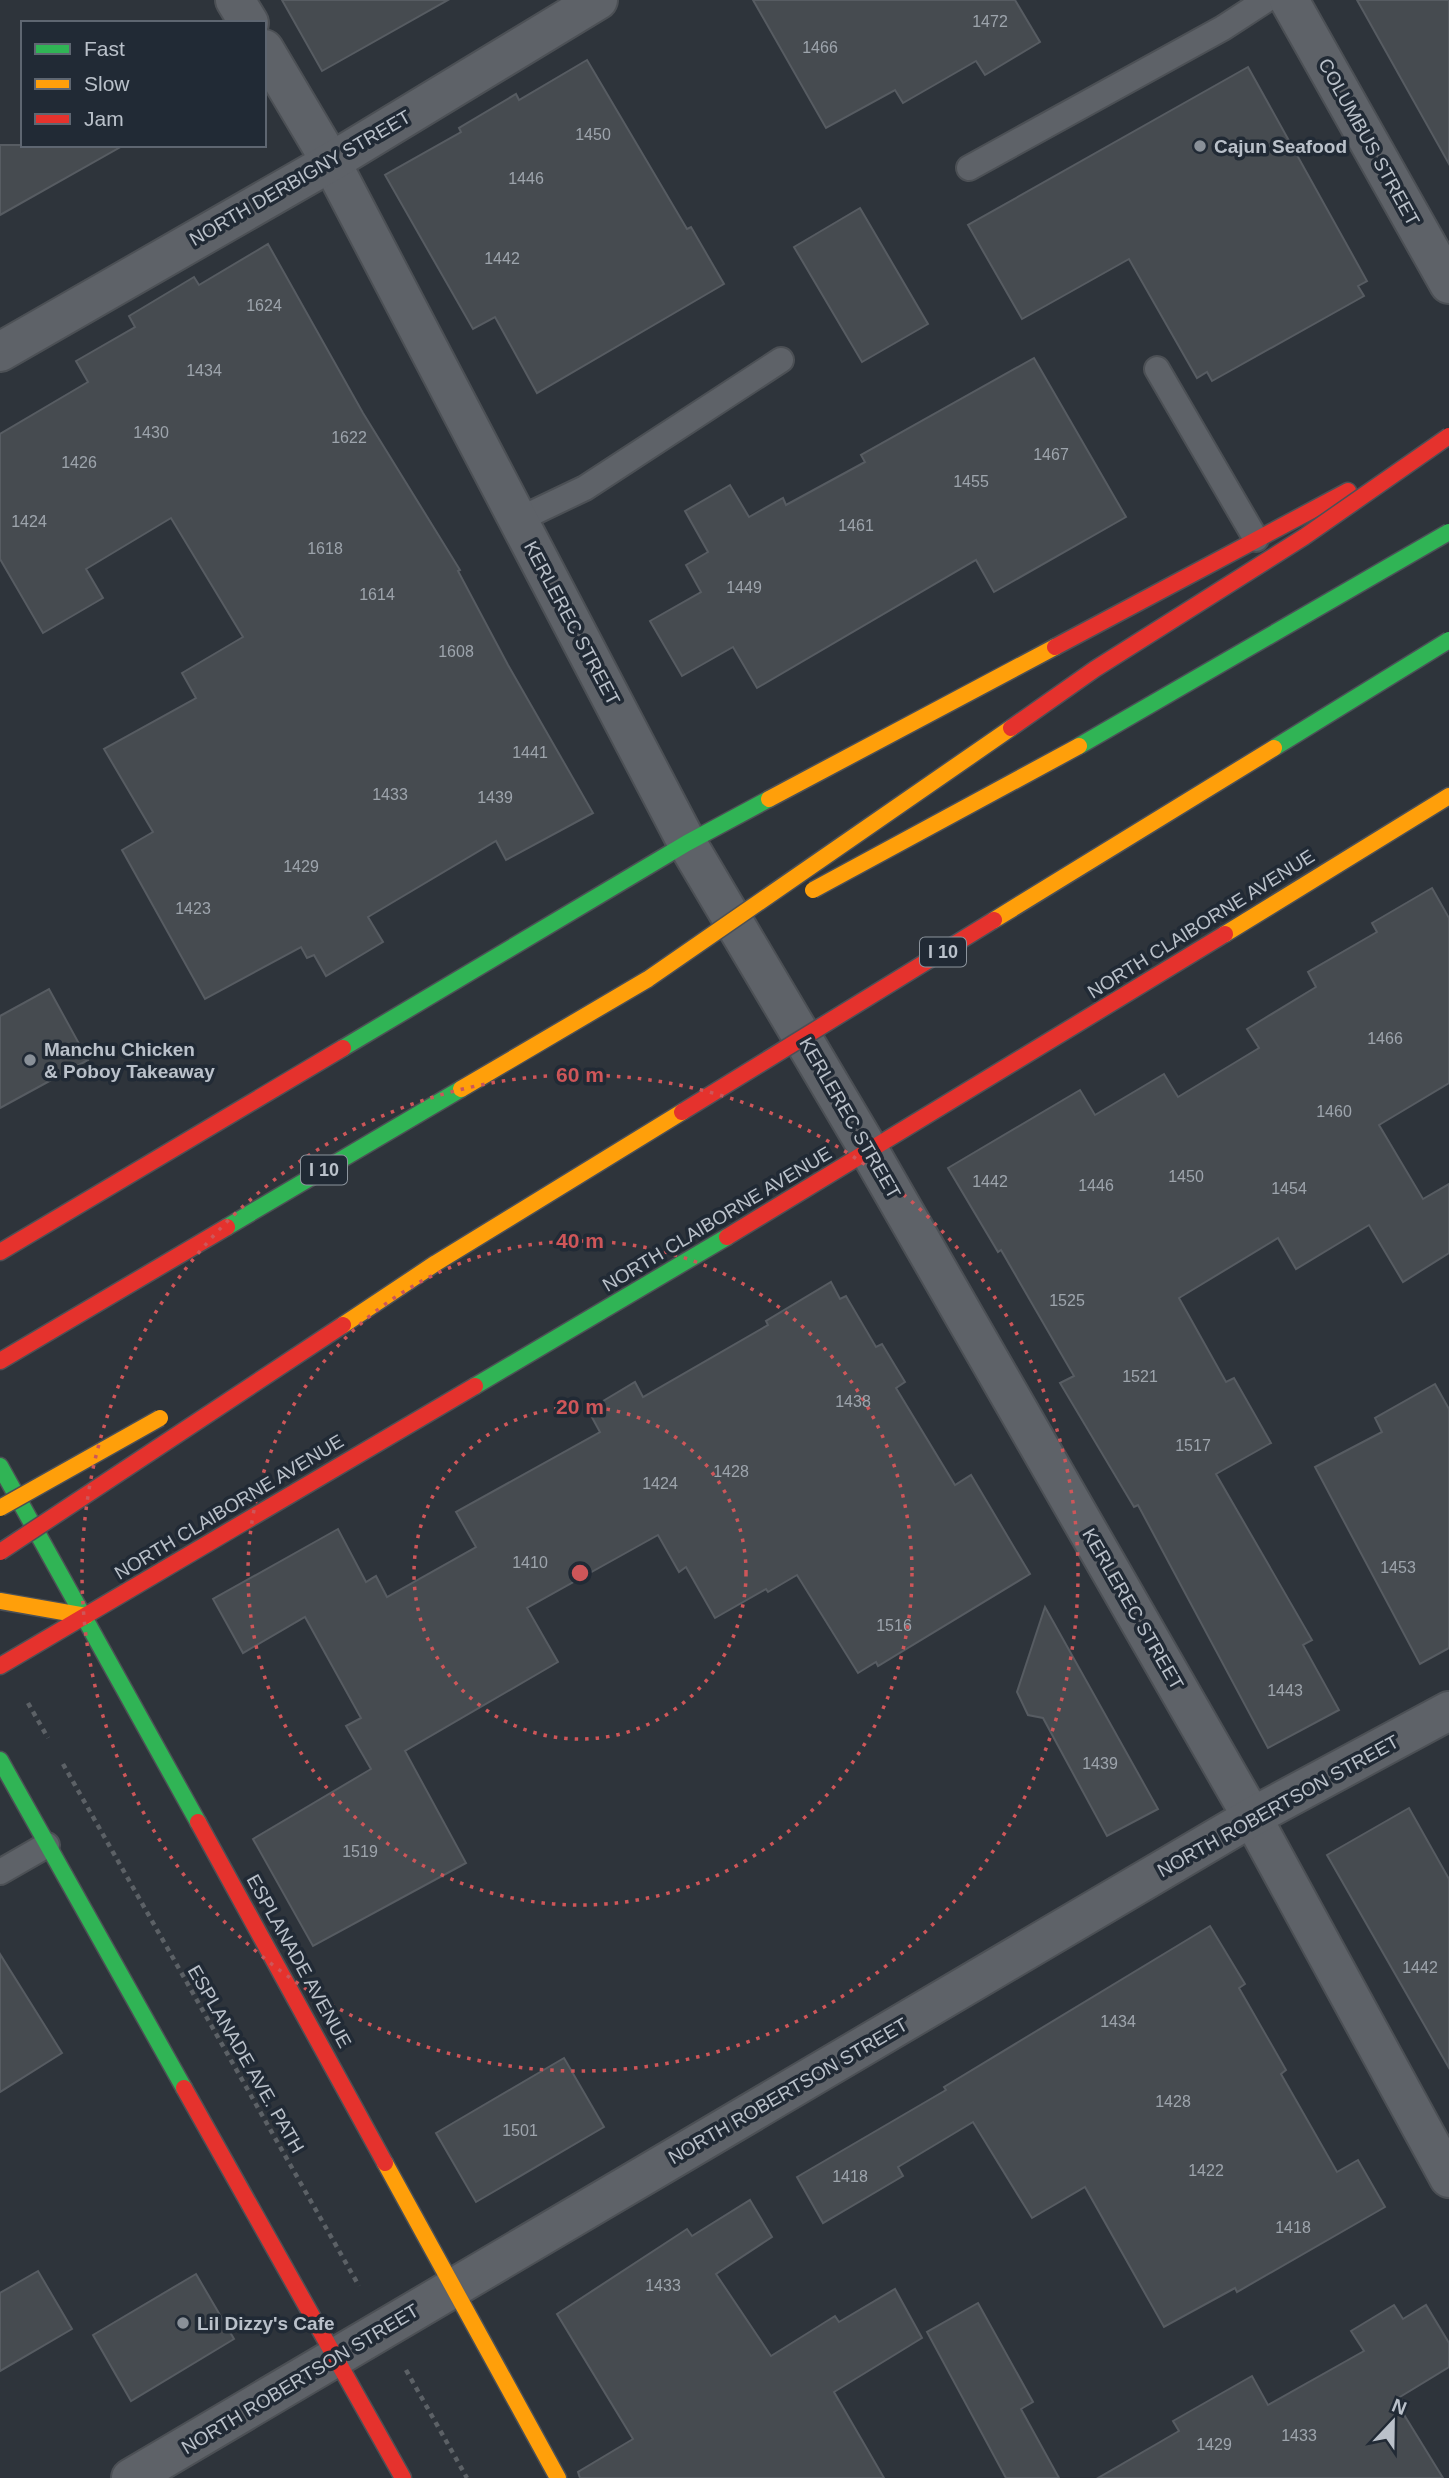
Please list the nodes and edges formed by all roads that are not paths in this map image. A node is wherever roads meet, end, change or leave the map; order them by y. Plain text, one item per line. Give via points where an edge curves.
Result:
1 (235, 0) edge
2 (598, 0) edge
3 (1266, 0) edge
4 (1289, 0) edge
5 (247, 21) edge
6 (266, 53) edge
7 (331, 162) junction
8 (969, 168) dead end
9 (1449, 284) edge
10 (0, 352) edge
11 (781, 360) dead end
12 (1157, 369) dead end
13 (1449, 437) edge
14 (518, 520) junction
15 (1449, 532) edge
16 (1256, 539) junction
17 (1449, 640) edge
18 (1449, 796) edge
19 (687, 843) junction
20 (648, 979) junction
21 (870, 1152) junction
22 (0, 1252) edge
23 (436, 1263) junction
24 (0, 1361) edge
25 (242, 1372) dead end
26 (170, 1413) dead end
27 (1, 1468) edge
28 (0, 1508) edge
29 (0, 1552) edge
30 (0, 1601) edge
31 (86, 1616) junction
32 (3, 1664) edge
33 (1449, 1711) edge
34 (0, 1760) edge
35 (1252, 1817) junction
36 (47, 1845) junction
37 (0, 1872) edge
38 (1449, 2178) edge
39 (454, 2288) junction
40 (337, 2360) junction
41 (131, 2478) edge
42 (403, 2478) edge
43 (558, 2478) edge

1 - 5 street
2 - 7 street, NORTH DERBIGNY STREET
3 - 8 lane
4 - 9 street, COLUMBUS STREET
6 - 7 street, KERLEREC STREET
7 - 10 street, NORTH DERBIGNY STREET
7 - 14 street, KERLEREC STREET
11 - 14 lane via 585,488
12 - 16 lane
13 - 16 main road
13 - 20 main road, bridge via 1304,537 1095,669
14 - 19 street, KERLEREC STREET
15 - 20 main road, I 10, bridge via 1135,716
16 - 19 main road
17 - 23 main road, I 10, bridge
18 - 21 main road, NORTH CLAIBORNE AVENUE
19 - 21 street, KERLEREC STREET
19 - 22 main road
20 - 24 main road, I 10
21 - 31 main road, NORTH CLAIBORNE AVENUE
21 - 35 street, KERLEREC STREET
23 - 25 main road, I 10, bridge
23 - 29 main road, bridge
26 - 28 main road, bridge
27 - 31 main road, ESPLANADE AVENUE
30 - 31 main road
31 - 32 main road, NORTH CLAIBORNE AVENUE
31 - 39 main road, ESPLANADE AVENUE
33 - 35 street, NORTH ROBERTSON STREET
34 - 36 main road
35 - 38 street, KERLEREC STREET
35 - 39 street, NORTH ROBERTSON STREET
36 - 37 lane
36 - 40 main road
39 - 40 street, NORTH ROBERTSON STREET
39 - 43 main road, ESPLANADE AVENUE
40 - 41 street, NORTH ROBERTSON STREET
40 - 42 main road

